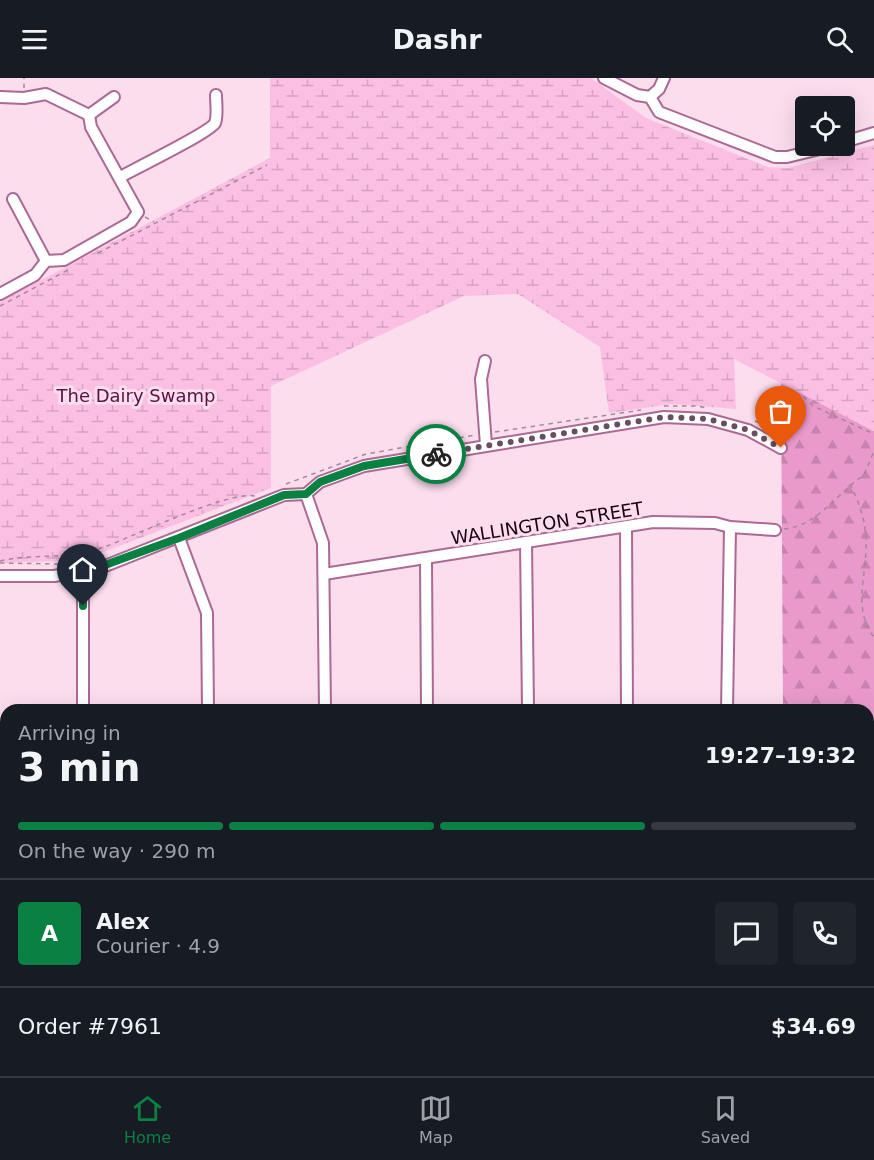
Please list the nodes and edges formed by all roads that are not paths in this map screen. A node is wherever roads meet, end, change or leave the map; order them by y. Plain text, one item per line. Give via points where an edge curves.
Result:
1 (604, 78) edge
2 (664, 78) edge
3 (216, 95) dead end
4 (0, 97) edge
5 (114, 97) dead end
6 (650, 97) junction
7 (89, 115) junction
8 (874, 133) edge
9 (855, 139) edge
10 (795, 155) edge
11 (120, 177) junction
12 (13, 199) dead end
13 (46, 261) junction
14 (0, 294) edge
15 (485, 361) dead end
16 (486, 445) junction
17 (781, 448) road end
18 (306, 494) junction
19 (730, 527) junction
20 (626, 528) junction
21 (775, 530) road end
22 (179, 538) junction
23 (526, 542) junction
24 (426, 559) junction
25 (83, 573) junction
26 (324, 574) junction
27 (0, 576) edge
28 (83, 704) edge
29 (208, 704) edge
30 (325, 704) edge
31 (427, 704) edge
32 (528, 704) edge
33 (627, 704) edge
34 (727, 704) edge

1 - 6 street via 637,95
2 - 6 street
3 - 11 street via 216,121 210,130
4 - 7 street via 46,94
5 - 7 street
6 - 10 street via 659,112 775,157
7 - 11 street via 91,127
8 - 9 street
11 - 13 street via 138,212 131,222 64,260
12 - 13 street
13 - 14 street via 35,274
15 - 16 street via 481,379
16 - 17 street via 664,417 708,419 748,430
16 - 18 street via 364,466 320,482
18 - 22 street via 284,495
18 - 26 street via 321,532
19 - 20 street, WALLINGTON STREET via 653,522
19 - 21 street, WALLINGTON STREET
19 - 34 street
20 - 23 street, WALLINGTON STREET
20 - 33 street
22 - 25 street
22 - 29 street via 207,613
23 - 24 street, WALLINGTON STREET
23 - 32 street
24 - 26 street, WALLINGTON STREET
24 - 31 street
25 - 27 street
25 - 28 street
26 - 30 street

